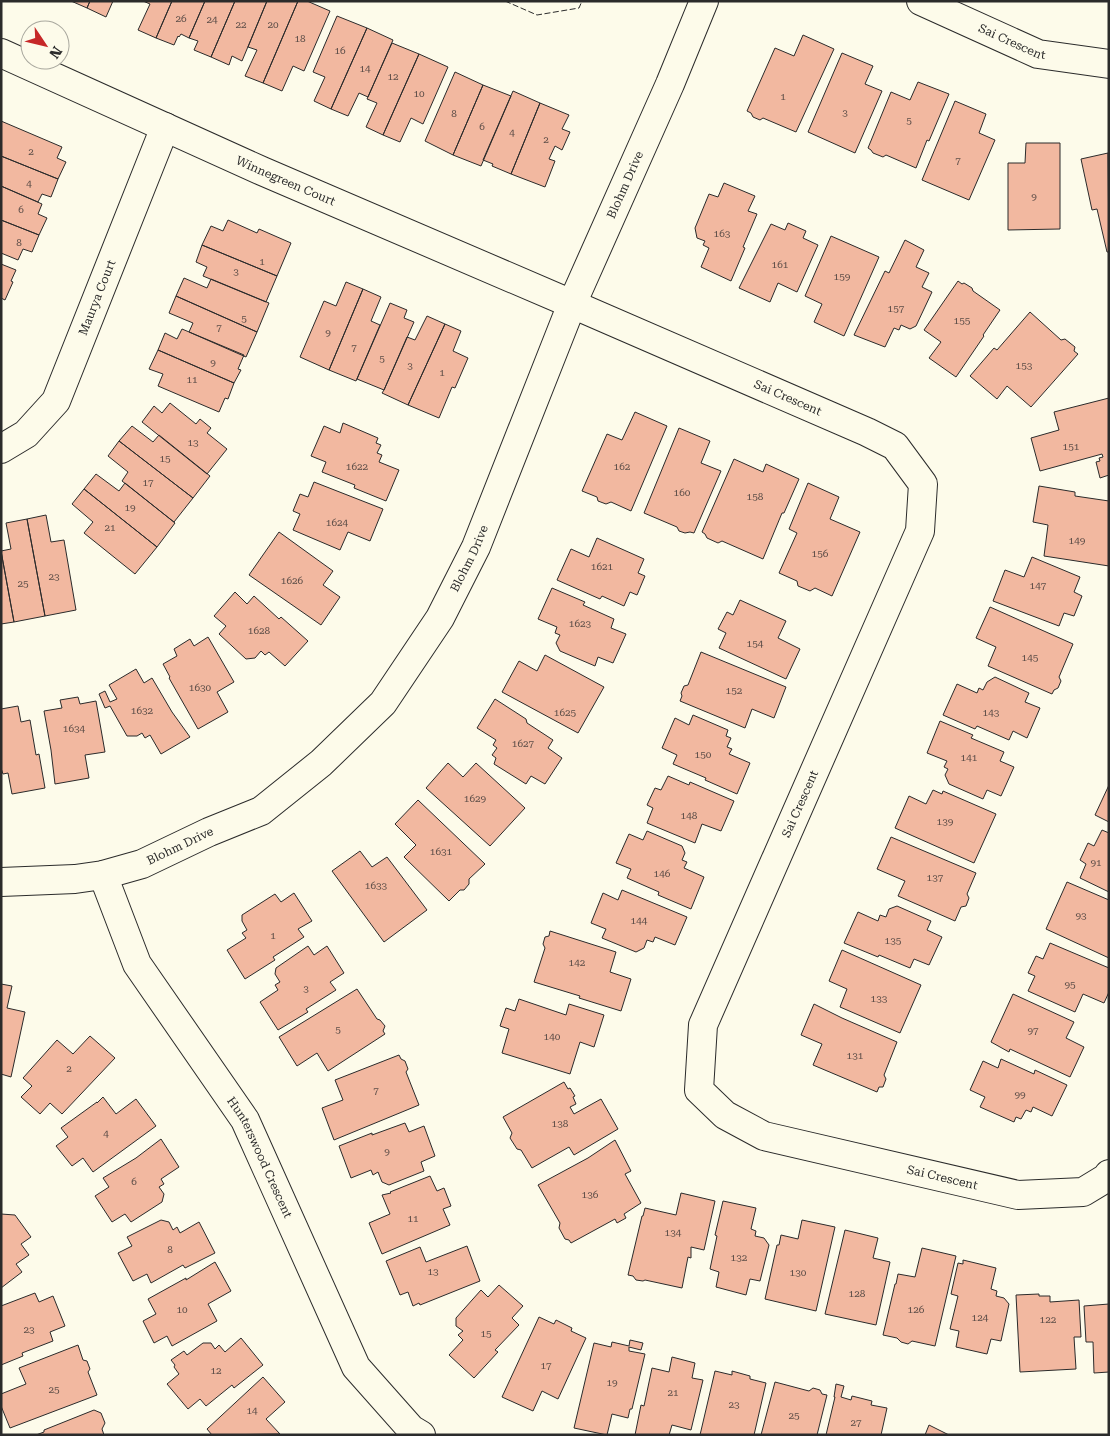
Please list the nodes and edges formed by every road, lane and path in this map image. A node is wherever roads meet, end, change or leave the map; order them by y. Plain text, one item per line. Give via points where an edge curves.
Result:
1 (704, 1) edge
2 (921, 1) edge
3 (1, 53) edge
4 (1109, 64) edge
5 (166, 127) junction
6 (572, 304) junction
7 (1, 448) edge
8 (103, 875) junction
9 (1, 882) edge
10 (1109, 1174) edge
11 (421, 1435) edge

1 - 6 street, Blohm Drive
2 - 4 street, Sai Crescent via 1038,54
3 - 5 street, Winnegreen Court
5 - 6 street, Winnegreen Court
5 - 7 street, Maurya Court via 56,401 26,434
6 - 8 street, Blohm Drive via 476,547 440,618 383,702 320,762 261,811 142,864
6 - 10 street, Sai Crescent via 895,446 923,484 920,531 702,1025 699,1090 725,1115 764,1136 1018,1195 1083,1192
8 - 9 street, Blohm Drive
8 - 11 street, Hunterswood Crescent via 137,964 245,1120 356,1367 411,1429

